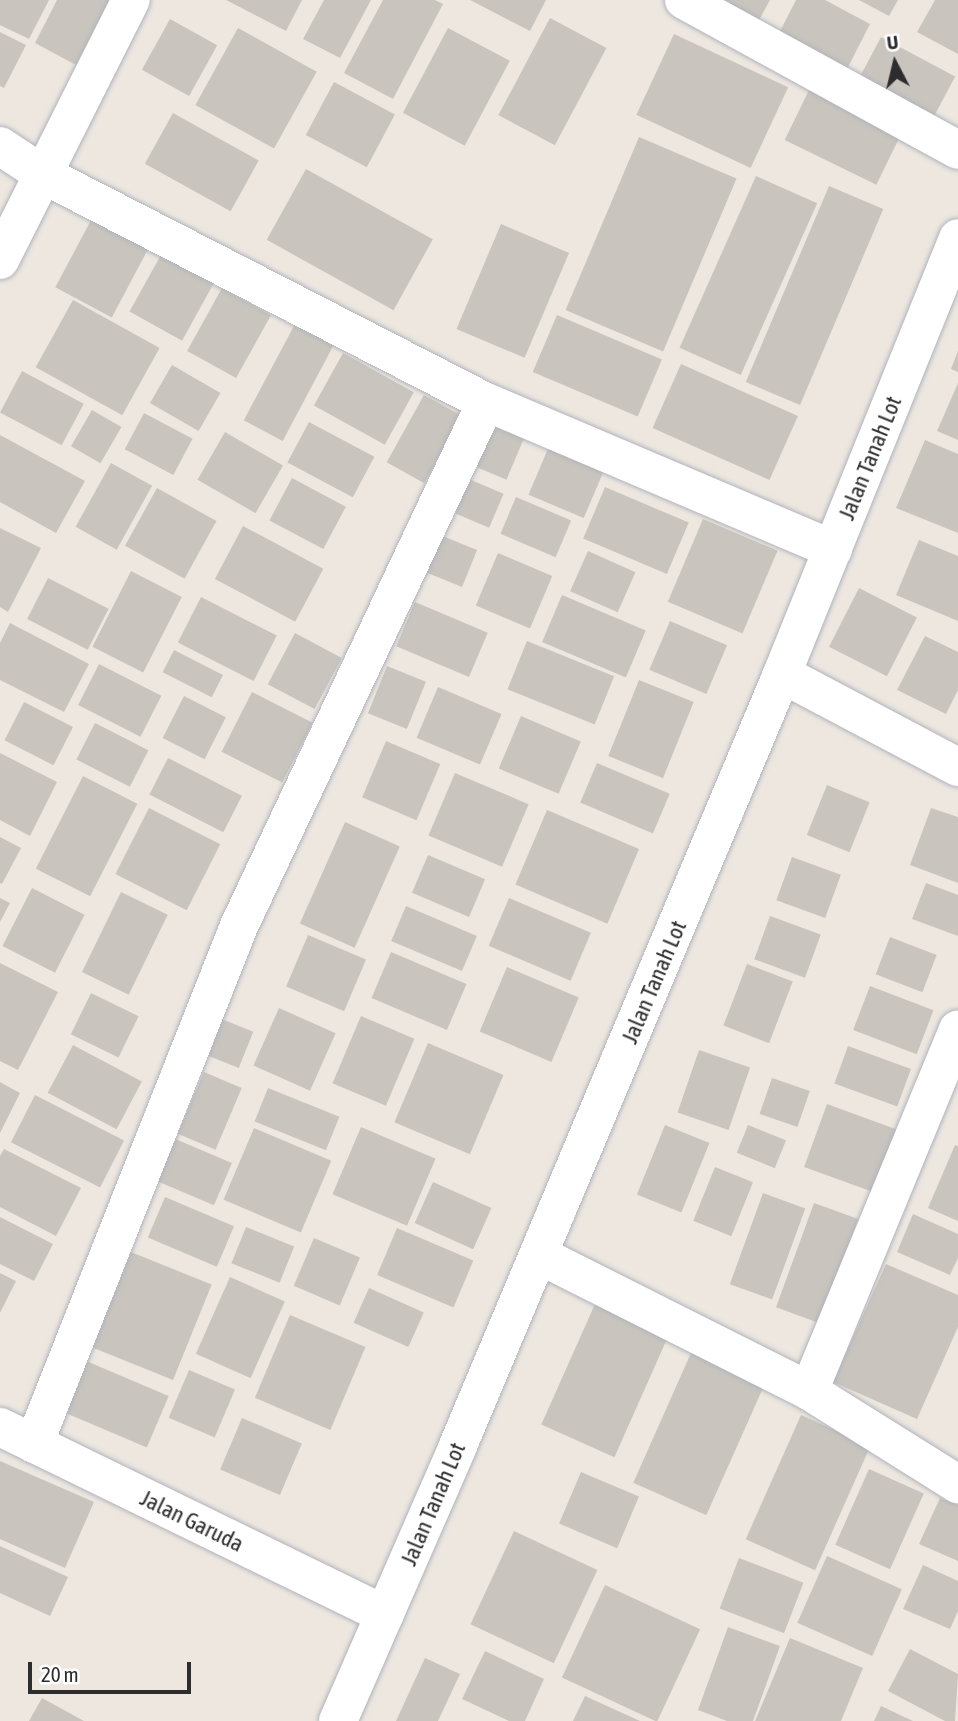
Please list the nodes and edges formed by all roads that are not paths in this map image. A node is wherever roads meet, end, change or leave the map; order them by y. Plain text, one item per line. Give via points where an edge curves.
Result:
1 (131, 0) edge
2 (684, 0) edge
3 (0, 146) edge
4 (958, 150) edge
5 (44, 175) junction
6 (958, 239) edge
7 (0, 260) edge
8 (486, 402) junction
9 (833, 549) junction
10 (782, 674) junction
11 (958, 767) edge
12 (958, 1030) edge
13 (539, 1255) junction
14 (809, 1391) junction
15 (0, 1427) edge
16 (34, 1444) junction
17 (958, 1484) edge
18 (385, 1615) junction
19 (338, 1721) edge

1 - 5 street
2 - 4 street
3 - 5 street
5 - 7 street
5 - 8 street
6 - 9 street, Jalan Tanah Lot
8 - 9 street
8 - 16 street via 239,926
9 - 10 street, Jalan Tanah Lot
10 - 11 street
10 - 13 street, Jalan Tanah Lot
12 - 14 street
13 - 14 street
13 - 18 street, Jalan Tanah Lot
14 - 17 street
15 - 16 street, Jalan Garuda
16 - 18 street, Jalan Garuda
18 - 19 street, Jalan Tanah Lot

